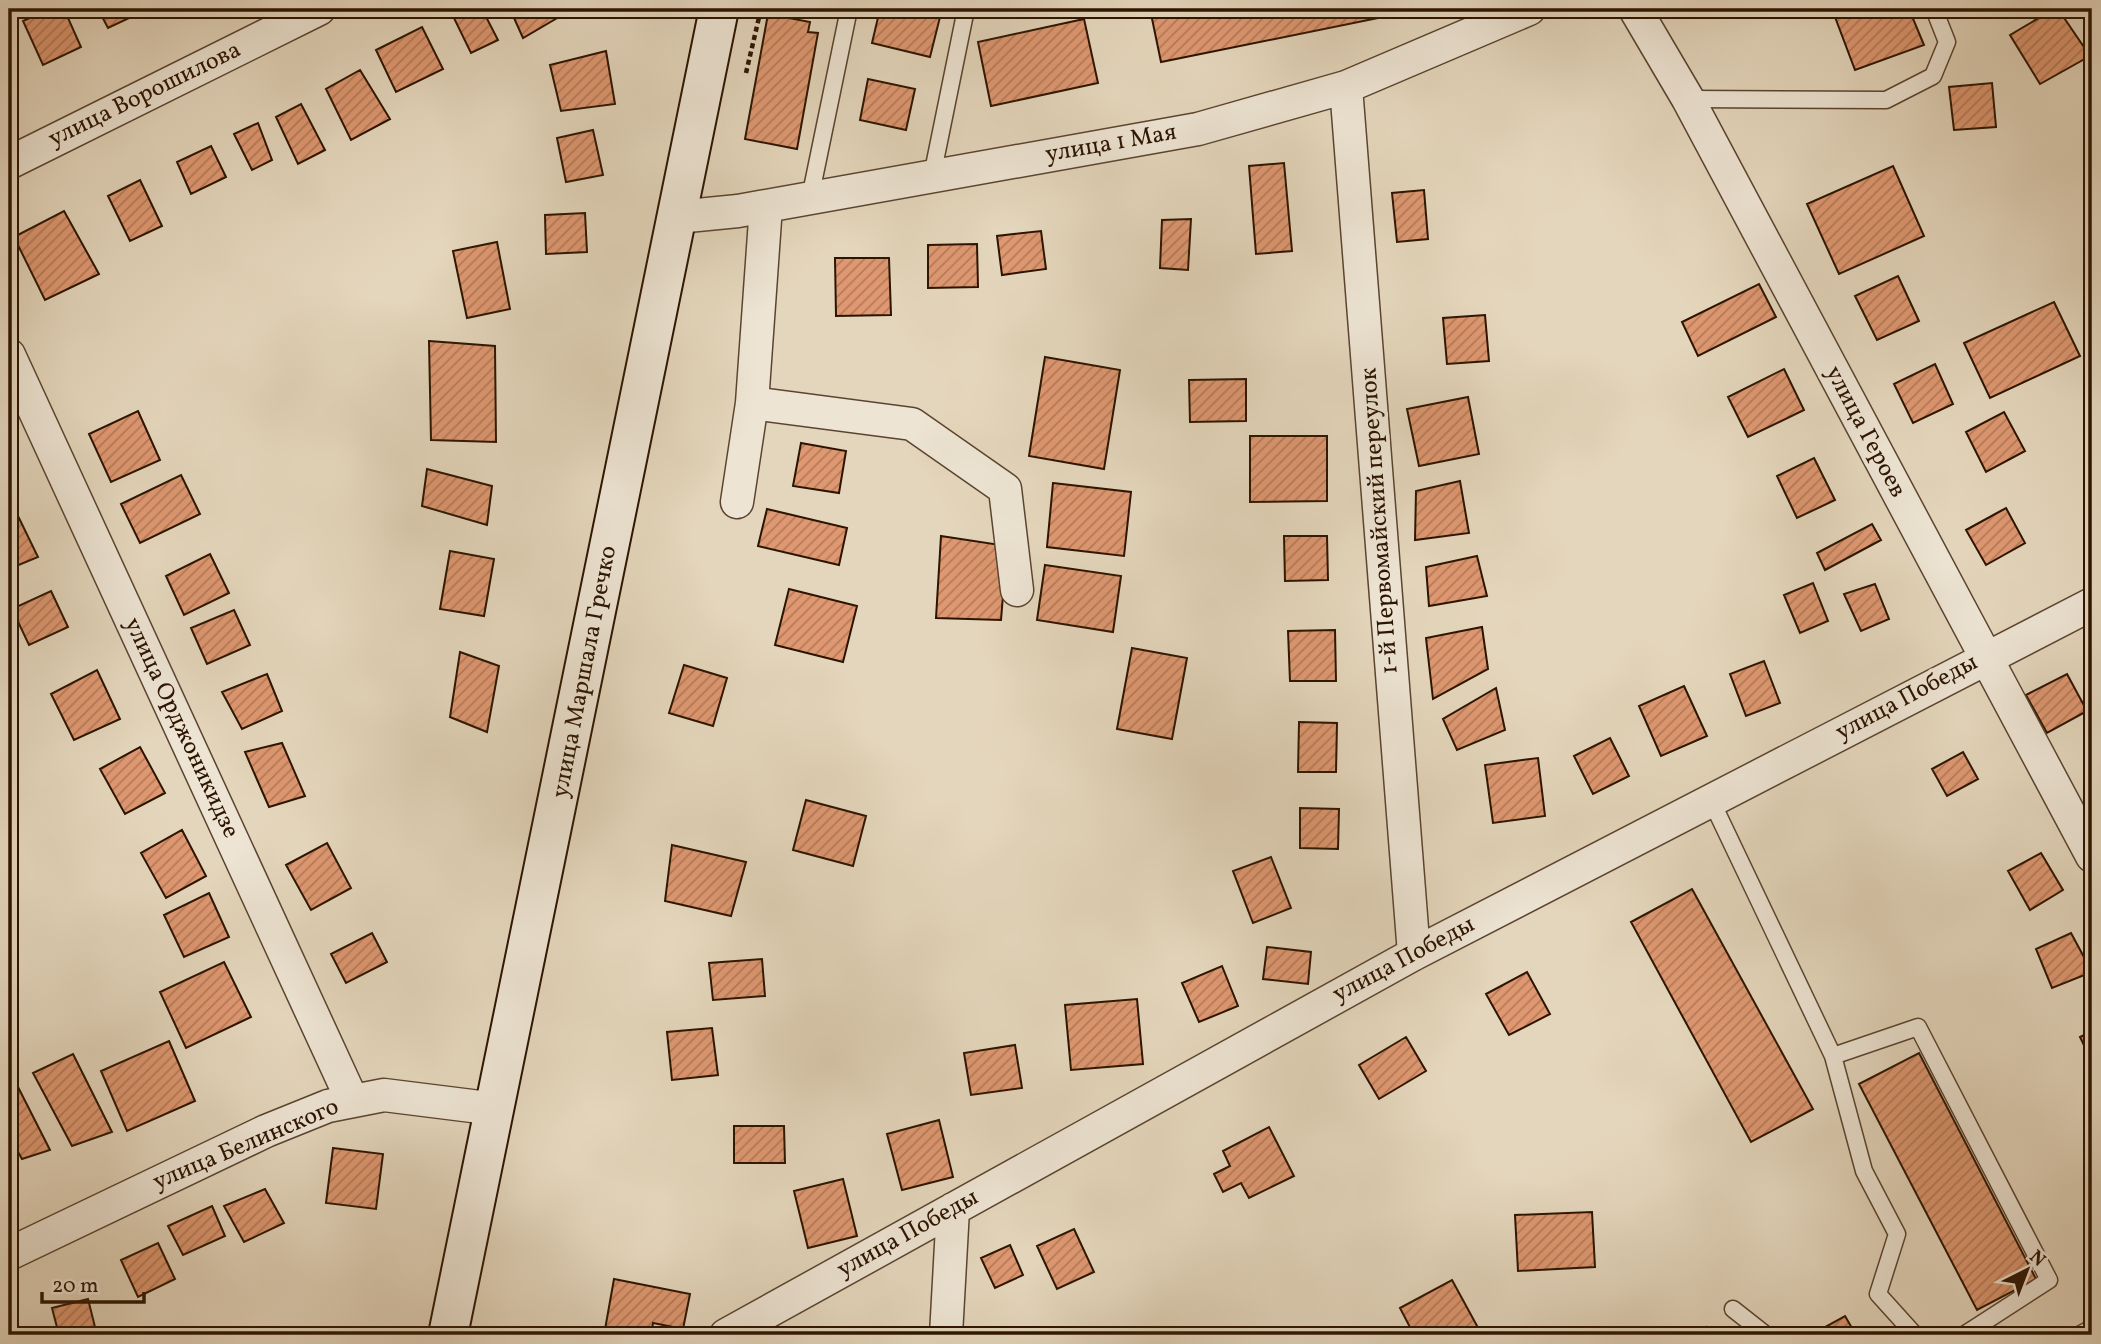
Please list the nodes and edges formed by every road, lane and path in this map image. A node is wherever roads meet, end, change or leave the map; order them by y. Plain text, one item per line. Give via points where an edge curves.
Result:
1 (319, 9) edge
2 (719, 9) edge
3 (849, 9) edge
4 (966, 9) edge
5 (1529, 9) edge
6 (1635, 9) edge
7 (1934, 9) edge
8 (1346, 87) junction
9 (1688, 99) junction
10 (9, 163) edge
11 (932, 176) junction
12 (810, 198) junction
13 (766, 206) junction
14 (677, 217) junction
15 (9, 355) edge
16 (752, 403) junction
17 (737, 502) dead end
18 (1017, 590) dead end
19 (2092, 604) edge
20 (1984, 657) junction
21 (1711, 800) junction
22 (2092, 856) edge
23 (1413, 954) junction
24 (1833, 1056) junction
25 (352, 1100) junction
26 (496, 1110) junction
27 (953, 1209) junction
28 (9, 1254) edge
29 (1733, 1309) dead end
30 (2092, 1328) edge
31 (448, 1335) edge
32 (726, 1335) edge
33 (946, 1335) edge
34 (1766, 1335) edge
35 (1914, 1335) edge
36 (1964, 1335) edge
37 (2079, 1335) edge

1 - 10 street, улица Ворошилова
2 - 14 main road, улица Маршала Гречко
3 - 12 lane
4 - 11 lane
5 - 8 street, улица 1 Мая
6 - 9 street, улица Героев
7 - 9 lane via 1947,42 1933,76 1885,100
8 - 11 street, улица 1 Мая via 1198,129
8 - 23 street, 1-й Первомайский переулок
9 - 20 street, улица Героев
11 - 12 street, улица 1 Мая
12 - 13 street, улица 1 Мая
13 - 14 street, улица 1 Мая
13 - 16 street
14 - 26 main road, улица Маршала Гречко
15 - 25 street, улица Орджоникидзе
16 - 17 street
16 - 18 street via 912,424 1005,489
19 - 20 street, улица Победы
20 - 21 street, улица Победы
20 - 22 street, улица Героев
21 - 23 street, улица Победы
21 - 24 lane
23 - 27 street, улица Победы
24 - 35 lane via 1864,1171 1897,1234 1878,1294
24 - 36 lane via 1918,1027 2049,1280
25 - 26 street, улица Белинского via 384,1095
25 - 28 street, улица Белинского via 267,1131
26 - 31 main road, улица Маршала Гречко
27 - 32 street, улица Победы
27 - 33 street
29 - 34 lane
30 - 37 lane

